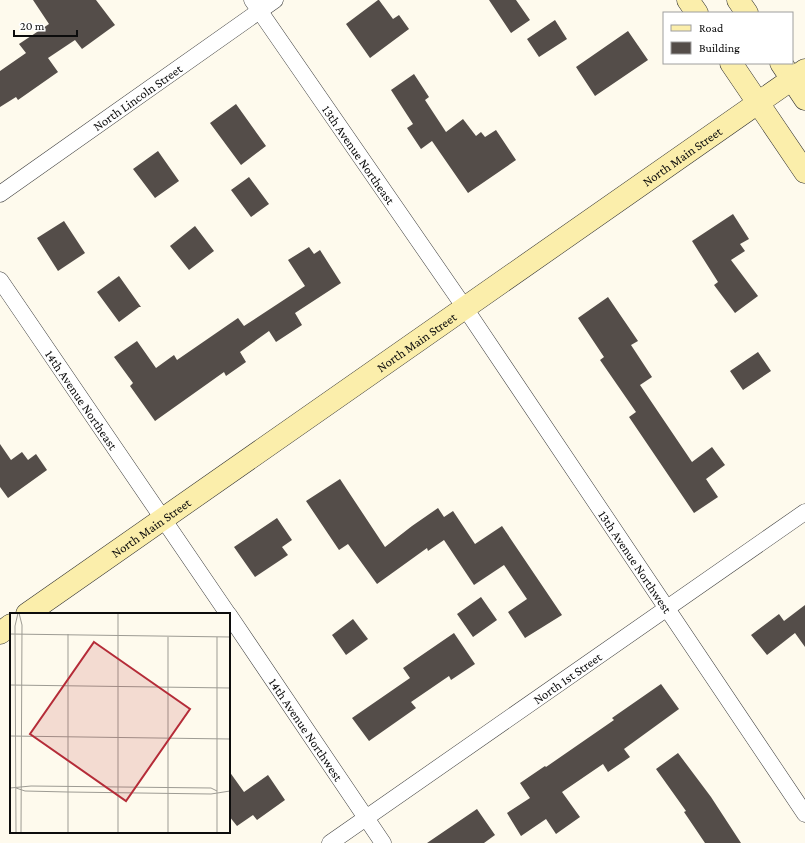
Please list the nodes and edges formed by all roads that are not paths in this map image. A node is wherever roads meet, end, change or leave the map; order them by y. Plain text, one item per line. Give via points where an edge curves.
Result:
1 (275, 0) edge
2 (688, 0) edge
3 (738, 0) edge
4 (256, 5) edge
5 (696, 12) edge
6 (746, 12) edge
7 (732, 64) edge
8 (793, 71) edge
9 (805, 99) edge
10 (759, 103) junction
11 (805, 172) edge
12 (0, 194) edge
13 (0, 280) edge
14 (465, 308) junction
15 (805, 512) edge
16 (164, 518) junction
17 (667, 609) junction
18 (28, 613) edge
19 (228, 613) edge
20 (230, 615) edge
21 (10, 626) edge
22 (0, 633) edge
23 (805, 814) edge
24 (366, 818) junction
25 (330, 843) edge
26 (383, 843) edge

1 - 4 street, North Lincoln Street
2 - 5 street
3 - 6 street
4 - 12 street, North Lincoln Street
4 - 14 street, 13th Avenue Northeast
7 - 10 street
8 - 9 street
8 - 10 street, North Main Street
10 - 11 street
10 - 14 street, North Main Street
13 - 16 street, 14th Avenue Northeast
14 - 16 street, North Main Street
14 - 17 street, 13th Avenue Northwest
15 - 17 street, North 1st Street
16 - 18 street, North Main Street
16 - 19 street, 14th Avenue Northwest
17 - 23 street, 13th Avenue Northwest
17 - 24 street, North 1st Street
20 - 24 street, 14th Avenue Northwest
21 - 22 street
24 - 25 street, North 1st Street
24 - 26 street, 14th Avenue Northwest

